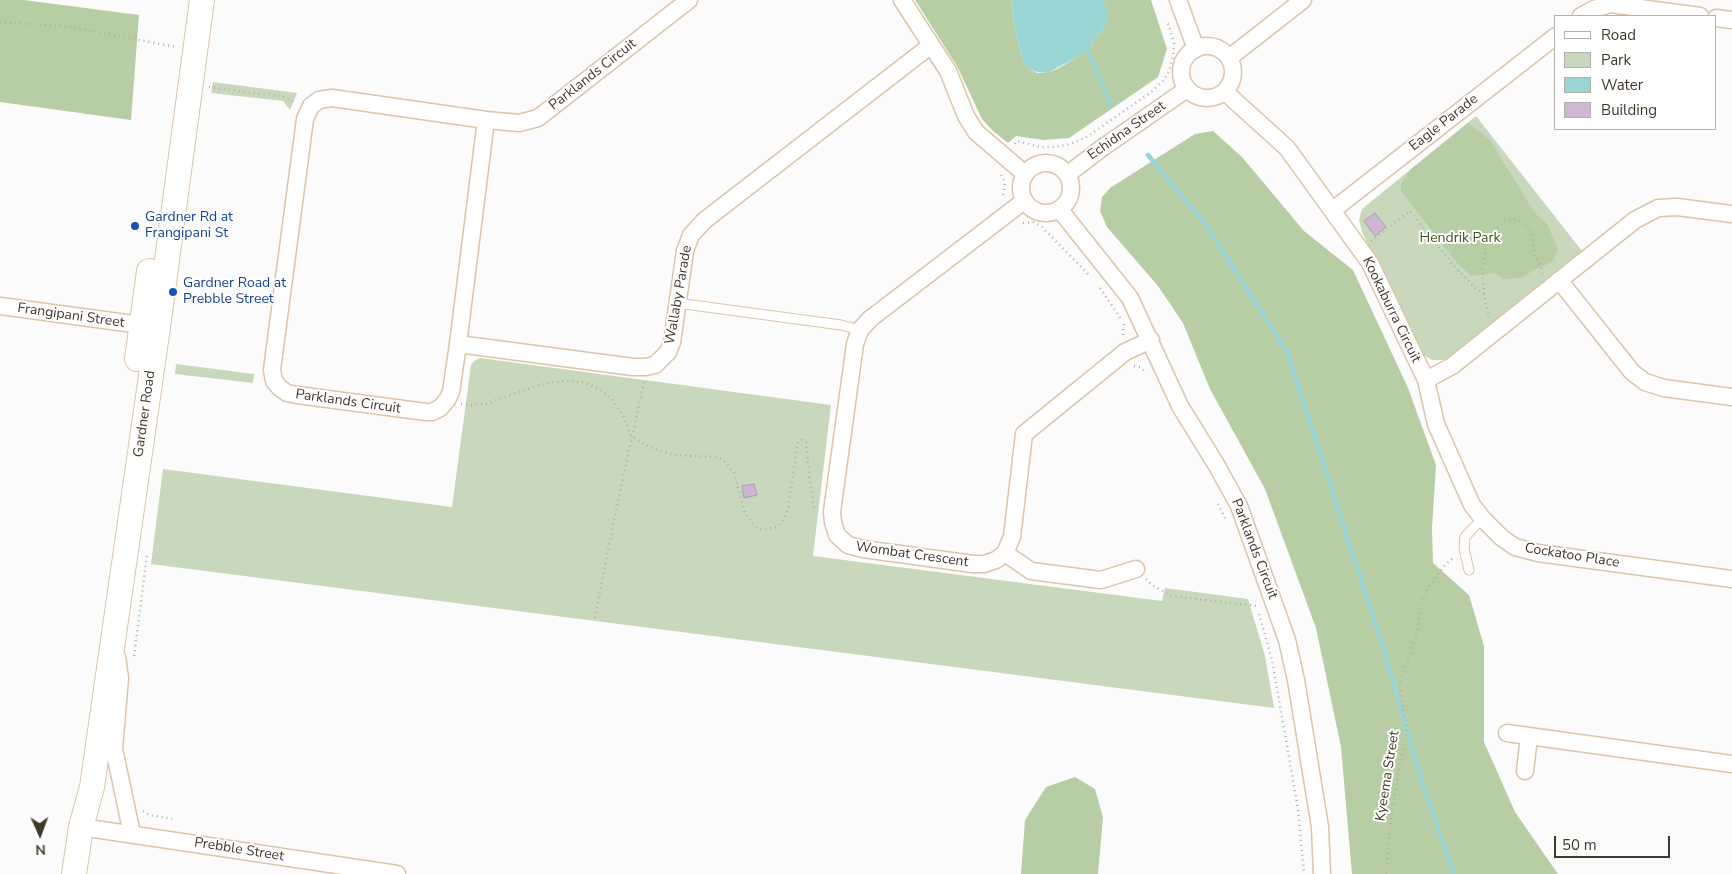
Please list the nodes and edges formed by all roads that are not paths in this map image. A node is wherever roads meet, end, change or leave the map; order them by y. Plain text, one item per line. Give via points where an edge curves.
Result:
1 (185, 0) edge
2 (202, 0) edge
3 (689, 0) edge
4 (902, 0) edge
5 (1178, 0) edge
6 (1303, 0) edge
7 (1588, 8) edge
8 (1692, 15) edge
9 (1717, 18) edge
10 (1732, 20) edge
11 (1554, 38) edge
12 (930, 46) junction
13 (1196, 48) junction
14 (1230, 58) junction
15 (1187, 89) junction
16 (1225, 92) junction
17 (486, 120) junction
18 (1025, 174) junction
19 (1068, 174) junction
20 (1024, 201) junction
21 (1060, 210) junction
22 (1333, 210) junction
23 (1732, 214) edge
24 (1560, 280) junction
25 (677, 303) junction
26 (0, 306) edge
27 (141, 325) junction
28 (860, 330) junction
29 (1151, 340) junction
30 (458, 344) junction
31 (1426, 380) junction
32 (1732, 397) edge
33 (1483, 519) junction
34 (1005, 553) junction
35 (1136, 569) road end
36 (1469, 570) dead end
37 (1732, 579) edge
38 (114, 635) junction
39 (1507, 733) dead end
40 (1529, 737) junction
41 (1732, 764) edge
42 (1525, 770) dead end
43 (81, 827) junction
44 (132, 834) junction
45 (74, 874) edge
46 (397, 874) edge
47 (1322, 874) edge

1 - 27 street, Gardner Road
2 - 38 street, Gardner Road
3 - 17 street, Parklands Circuit via 538,118 519,123
4 - 12 street
5 - 13 street
6 - 14 street
7 - 8 street via 1610,4
9 - 10 street
11 - 22 street, Eagle Parade
12 - 18 street via 948,71 976,132
12 - 25 street, Wallaby Parade via 704,220 691,235 685,251
13 - 14 street via 1218,48
13 - 15 street via 1186,57 1181,70
14 - 16 street via 1233,79
15 - 16 street via 1205,98
15 - 19 street, Echidna Street
16 - 22 street, Kookaburra Circuit via 1287,148
17 - 30 street
17 - 30 street, Parklands Circuit via 332,98 319,100 311,106 303,128 272,370 274,381 287,393 432,412 448,400
18 - 19 street via 1038,164 1047,163 1055,164
18 - 20 street via 1021,187
19 - 21 street via 1070,198
20 - 21 street via 1036,212 1044,214
20 - 28 street
21 - 29 street, Parklands Circuit via 1130,298
22 - 31 street, Kookaburra Circuit via 1370,263
23 - 24 street, Kookaburra Circuit via 1658,208 1635,220
24 - 31 street, Kookaburra Circuit via 1452,366
24 - 32 street via 1632,372 1645,382 1664,388
25 - 28 lane via 841,324
25 - 30 street, Wallaby Parade via 668,352 655,365 646,367
26 - 27 street, Frangipani Street
27 - 43 street, Gardner Road via 80,791
28 - 34 street, Wombat Crescent via 855,344 832,512 837,534 848,545 863,549 984,564
29 - 34 street via 1125,352 1024,434 1012,537
29 - 47 street, Parklands Circuit via 1180,406 1239,506 1287,640 1320,826
31 - 33 street, Cockatoo Place via 1436,424 1472,505
33 - 36 lane via 1465,537
33 - 37 street, Cockatoo Place via 1515,547 1538,553
34 - 35 street via 1031,571 1101,580
38 - 43 street, Gardner Road via 92,793
38 - 44 street via 120,678 114,749
39 - 40 street
40 - 41 street
40 - 42 street
43 - 44 street, Prebble Street
43 - 45 street, Gardner Road
44 - 46 street, Prebble Street

